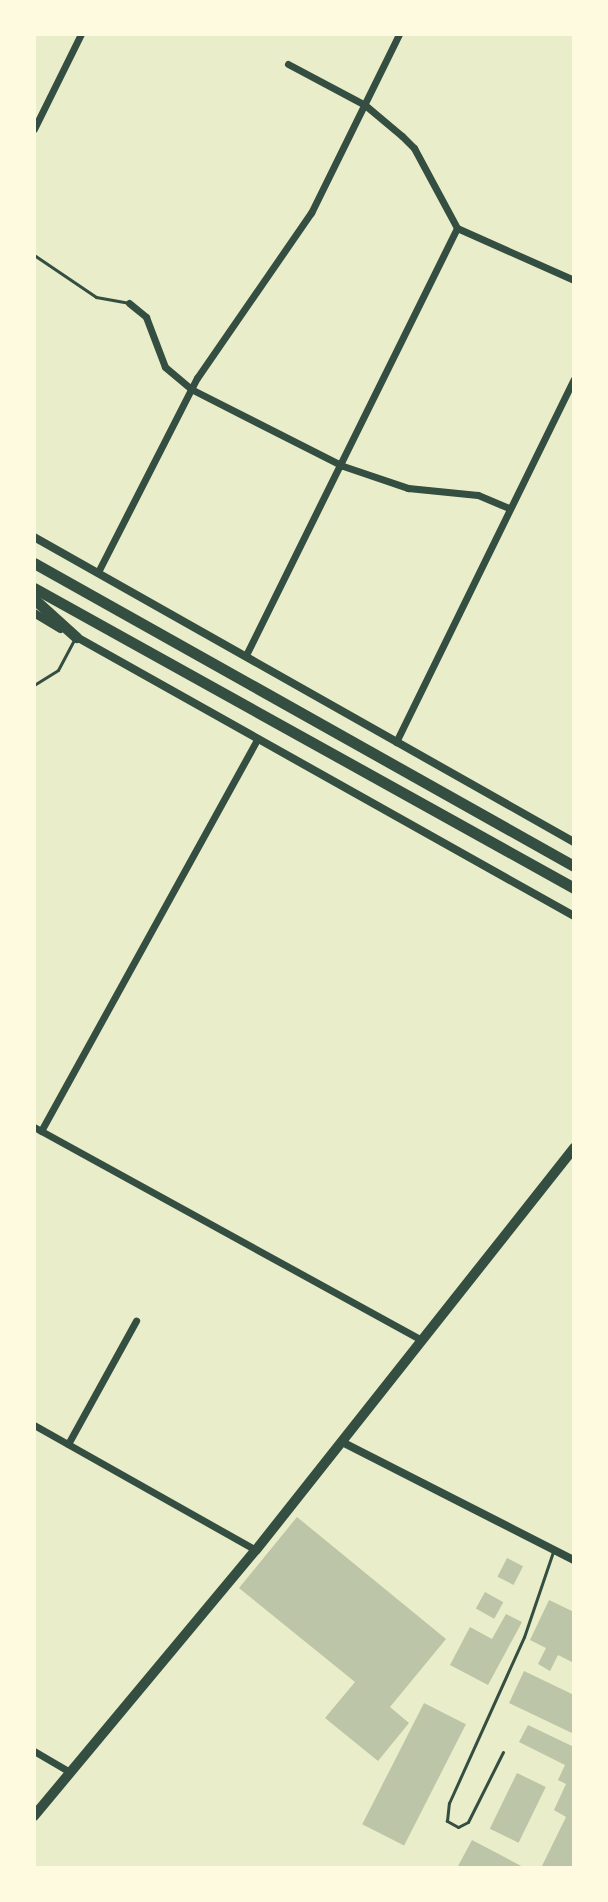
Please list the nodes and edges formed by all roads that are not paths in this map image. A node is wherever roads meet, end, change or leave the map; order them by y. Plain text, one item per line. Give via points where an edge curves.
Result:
1 (81, 34) edge
2 (399, 34) edge
3 (288, 64) dead end
4 (365, 105) junction
5 (34, 129) edge
6 (457, 228) junction
7 (34, 255) edge
8 (574, 280) edge
9 (129, 303) joint
10 (574, 379) edge
11 (191, 389) junction
12 (343, 466) junction
13 (508, 508) junction
14 (34, 537) edge
15 (34, 563) edge
16 (98, 572) junction
17 (34, 588) edge
18 (34, 599) edge
19 (34, 613) edge
20 (76, 637) junction
21 (246, 655) junction
22 (34, 685) edge
23 (257, 740) junction
24 (396, 742) junction
25 (574, 842) edge
26 (574, 866) edge
27 (574, 888) edge
28 (574, 916) edge
29 (38, 1129) edge
30 (574, 1148) edge
31 (136, 1321) dead end
32 (421, 1340) junction
33 (34, 1425) edge
34 (342, 1442) junction
35 (68, 1444) junction
36 (256, 1550) junction
37 (554, 1550) junction
38 (574, 1560) edge
39 (34, 1751) edge
40 (503, 1752) dead end
41 (70, 1772) junction
42 (34, 1816) edge

1 - 5 street
2 - 4 street
3 - 4 street
4 - 6 street via 414,148
4 - 11 street via 286,254
6 - 8 street
6 - 12 street
7 - 9 lane via 96,297
9 - 11 street via 146,317 165,367
10 - 13 street
11 - 12 street
11 - 16 street
12 - 13 street via 408,488 465,492
12 - 21 street
13 - 24 street
14 - 16 street
15 - 26 main road
16 - 21 street
17 - 27 main road
18 - 20 main road
19 - 20 street
20 - 22 lane via 58,670
20 - 23 street
21 - 24 street
23 - 28 street
23 - 29 street
24 - 25 street
29 - 32 street
30 - 32 main road
31 - 35 street
32 - 34 main road
33 - 35 street
34 - 36 main road
34 - 37 street
35 - 36 street
36 - 41 main road
37 - 38 street
37 - 40 lane via 524,1637 449,1803 447,1821 458,1827 468,1822
39 - 41 street
41 - 42 main road

